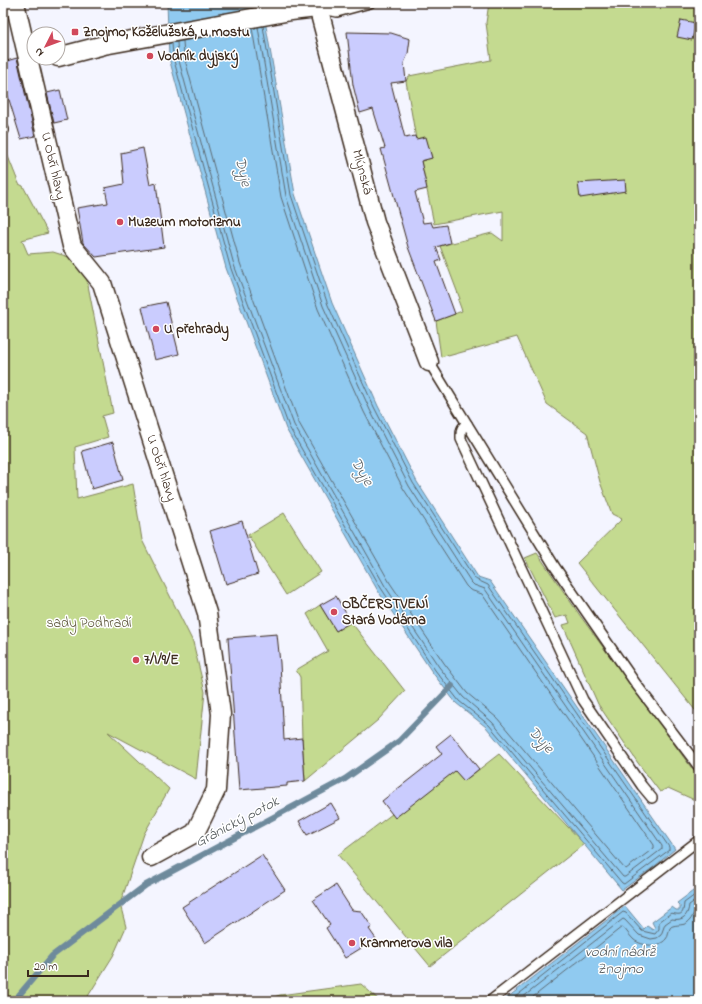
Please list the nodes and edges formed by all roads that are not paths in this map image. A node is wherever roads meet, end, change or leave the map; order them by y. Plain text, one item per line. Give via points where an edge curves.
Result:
1 (15, 3) edge
2 (370, 3) edge
3 (317, 5) edge
4 (26, 52) edge
5 (66, 56) edge
6 (29, 66) edge
7 (429, 362) joint
8 (467, 424) junction
9 (699, 767) edge
10 (652, 798) dead end
11 (699, 840) edge
12 (151, 857) dead end
13 (490, 1001) edge

1 - 4 street, U Obří hlavy
2 - 3 lane via 337,12
3 - 5 street via 104,45
3 - 7 street, Mlýnská via 375,222
6 - 12 street, U Obří hlavy via 72,246 102,283 207,613 221,714 216,790 195,833
7 - 8 lane
8 - 9 lane via 555,567 636,684
8 - 10 lane via 461,429 462,439 583,700
11 - 13 lane

